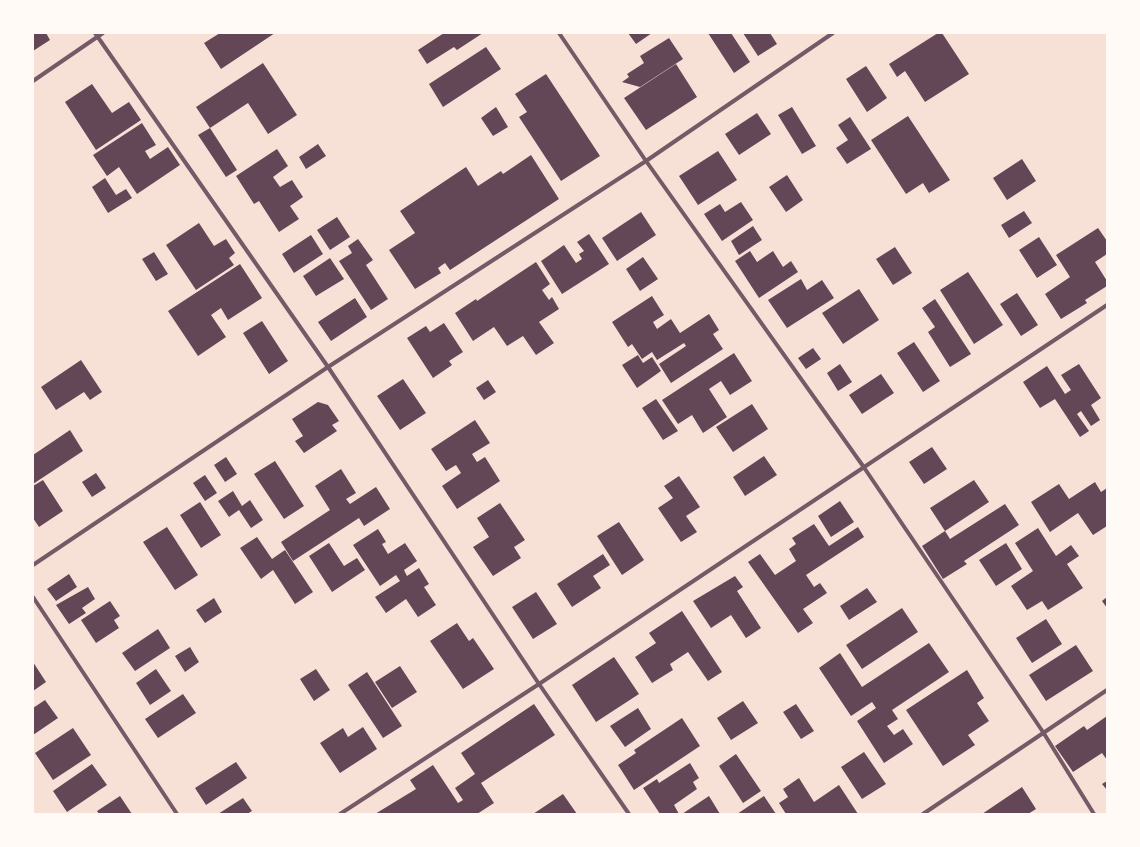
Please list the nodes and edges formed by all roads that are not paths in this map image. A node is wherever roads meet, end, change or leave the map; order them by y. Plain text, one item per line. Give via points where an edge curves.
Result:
1 (103, 33) edge
2 (559, 33) edge
3 (833, 33) edge
4 (96, 35) edge
5 (33, 81) edge
6 (646, 161) junction
7 (1107, 305) edge
8 (328, 367) junction
9 (864, 466) junction
10 (33, 566) edge
11 (33, 597) edge
12 (539, 684) junction
13 (1107, 690) edge
14 (1043, 732) junction
15 (177, 814) edge
16 (340, 814) edge
17 (629, 814) edge
18 (923, 814) edge
19 (1094, 814) edge

1 - 4 street
2 - 6 street
3 - 6 street
4 - 5 street
4 - 8 street
6 - 8 street
6 - 9 street
7 - 9 street
8 - 10 street
8 - 12 street
9 - 12 street
9 - 14 street
11 - 15 street
12 - 16 street
12 - 17 street
13 - 14 street
14 - 18 street
14 - 19 street

